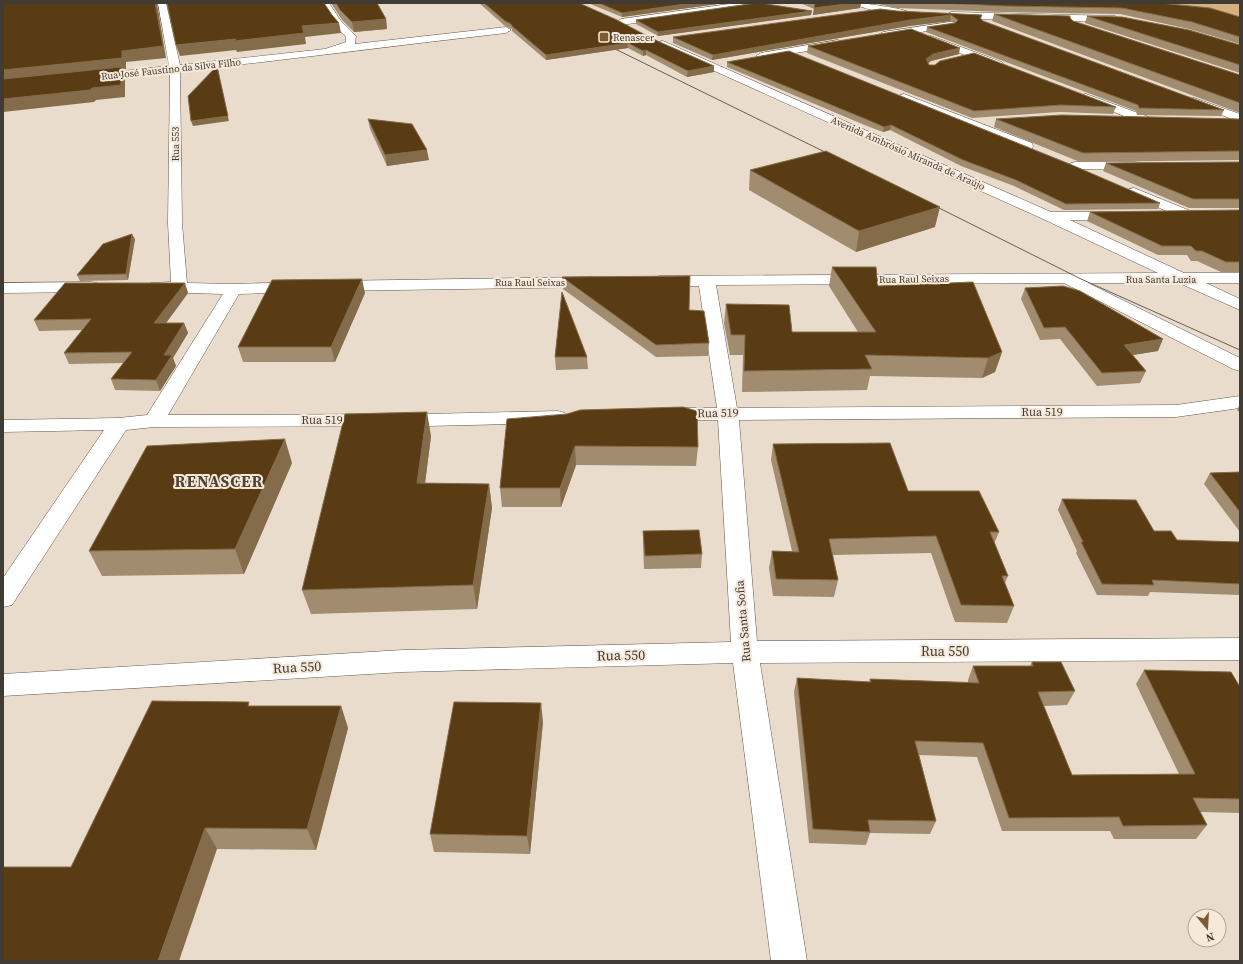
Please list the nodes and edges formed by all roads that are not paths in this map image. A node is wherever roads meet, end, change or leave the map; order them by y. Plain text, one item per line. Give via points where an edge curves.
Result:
1 (162, 3) edge
2 (325, 3) edge
3 (755, 3) edge
4 (858, 3) edge
5 (877, 9) junction
6 (853, 13) edge
7 (911, 13) edge
8 (942, 14) edge
9 (964, 16) junction
10 (1003, 17) junction
11 (1057, 18) junction
12 (1126, 20) edge
13 (981, 21) junction
14 (996, 27) edge
15 (633, 28) edge
16 (1086, 28) edge
17 (506, 30) edge
18 (908, 30) junction
19 (871, 37) edge
20 (672, 39) edge
21 (849, 41) edge
22 (338, 48) junction
23 (790, 51) junction
24 (751, 58) edge
25 (811, 60) edge
26 (727, 62) edge
27 (712, 65) junction
28 (175, 68) junction
29 (1011, 69) edge
30 (86, 78) edge
31 (890, 92) edge
32 (1075, 93) edge
33 (1181, 96) edge
34 (1240, 118) edge
35 (1114, 119) edge
36 (999, 121) edge
37 (1216, 122) edge
38 (969, 123) junction
39 (1240, 123) edge
40 (1040, 152) edge
41 (1062, 160) edge
42 (1076, 166) junction
43 (1144, 166) edge
44 (1104, 178) edge
45 (1125, 188) edge
46 (1157, 215) edge
47 (1188, 215) junction
48 (1203, 215) edge
49 (1048, 216) junction
50 (1133, 216) edge
51 (1240, 278) edge
52 (1074, 279) junction
53 (1182, 279) junction
54 (644, 281) edge
55 (707, 281) junction
56 (605, 282) edge
57 (179, 286) junction
58 (108, 287) edge
59 (139, 287) edge
60 (3, 288) edge
61 (234, 288) junction
62 (1240, 305) edge
63 (1240, 365) edge
64 (1240, 402) edge
65 (728, 413) junction
66 (649, 415) edge
67 (577, 416) edge
68 (154, 422) junction
69 (119, 424) junction
70 (3, 426) edge
71 (3, 598) edge
72 (1240, 649) edge
73 (745, 652) junction
74 (3, 685) edge
75 (789, 961) edge

1 - 28 street, Rua 553
2 - 22 street via 338,23 351,36 351,42
3 - 15 street via 617,21
4 - 5 street
5 - 6 street
5 - 7 street
8 - 9 street
9 - 10 street
9 - 13 street
10 - 11 street
10 - 13 street
11 - 12 street
11 - 16 street
13 - 14 street
13 - 18 street
17 - 22 street, Rua José Faustino da Silva Filho
18 - 19 street
18 - 29 street
20 - 27 street, Avenida Ambrósio Miranda de Araújo via 657,41
21 - 23 street
22 - 28 street, Rua José Faustino da Silva Filho via 281,58
23 - 24 street
23 - 25 street
26 - 27 street
27 - 49 street, Avenida Ambrósio Miranda de Araújo
28 - 30 street, Rua José Faustino da Silva Filho
28 - 57 street, Rua 553 via 174,151
31 - 38 street
32 - 35 street via 1149,120
33 - 34 street
36 - 38 street
37 - 39 street
38 - 40 street
41 - 42 street
42 - 43 street
42 - 44 street
45 - 47 street
46 - 47 street
47 - 48 street
49 - 50 street
49 - 53 street, Avenida Ambrósio Miranda de Araújo
51 - 53 street, Rua Santa Luzia
52 - 53 street, Rua Santa Luzia
52 - 55 street, Rua Raul Seixas
52 - 63 street
53 - 62 street, Avenida Ambrósio Miranda de Araújo
54 - 55 street, Rua Raul Seixas
55 - 65 street, Rua Santa Sofia
56 - 61 street, Rua Raul Seixas
57 - 59 street, Rua Raul Seixas
57 - 61 street, Rua Raul Seixas
58 - 60 street
61 - 68 street
64 - 65 street, Rua 519 via 1176,411
65 - 66 street, Rua 519
65 - 73 street, Rua Santa Sofia
67 - 68 street, Rua 519
68 - 69 street, Rua 519
69 - 70 street, Rua 519
69 - 71 street
72 - 73 street, Rua 550
73 - 74 street, Rua 550 via 403,661
73 - 75 street, Rua Santa Sofia

